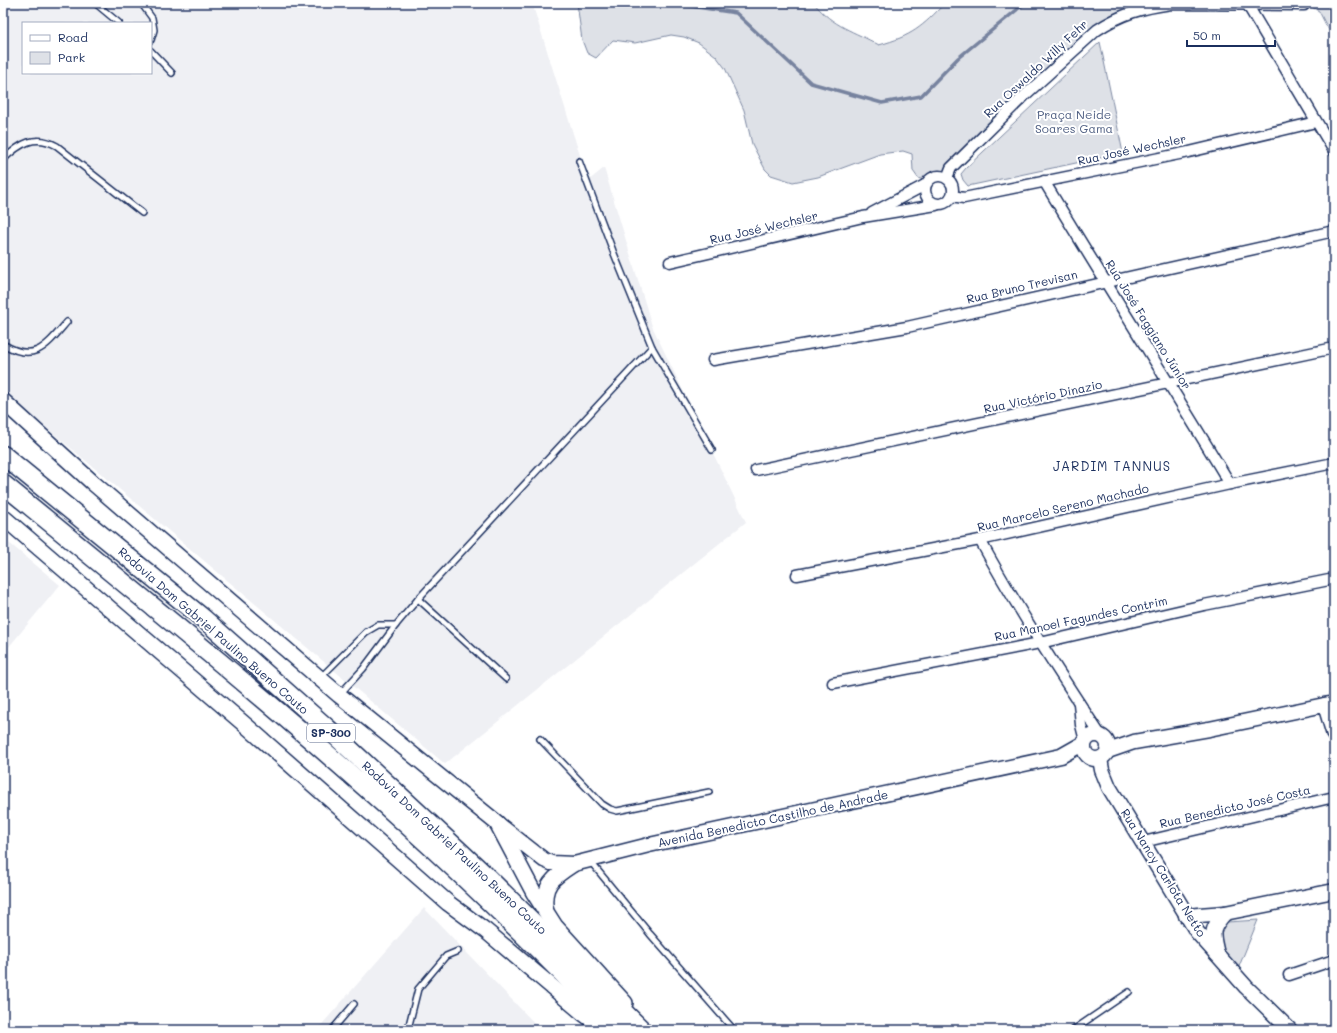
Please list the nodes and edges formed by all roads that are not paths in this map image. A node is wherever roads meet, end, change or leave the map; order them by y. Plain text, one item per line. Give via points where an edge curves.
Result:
1 (95, 3) edge
2 (141, 3) edge
3 (1247, 4) edge
4 (1304, 5) dead end
5 (118, 22) edge
6 (152, 37) edge
7 (152, 52) edge
8 (172, 73) dead end
9 (1316, 122) junction
10 (1334, 151) edge
11 (3, 160) edge
12 (579, 161) dead end
13 (947, 178) junction
14 (1044, 181) junction
15 (925, 185) junction
16 (952, 196) junction
17 (936, 205) junction
18 (142, 212) dead end
19 (863, 218) junction
20 (1334, 232) edge
21 (670, 262) dead end
22 (1105, 282) junction
23 (67, 322) dead end
24 (3, 344) edge
25 (652, 347) junction
26 (1334, 348) edge
27 (713, 360) dead end
28 (1170, 383) junction
29 (3, 401) edge
30 (712, 450) dead end
31 (3, 455) edge
32 (1334, 463) edge
33 (756, 470) dead end
34 (3, 484) edge
35 (1230, 484) junction
36 (3, 517) edge
37 (980, 540) junction
38 (798, 575) dead end
39 (1334, 579) edge
40 (418, 599) junction
41 (396, 624) junction
42 (1040, 643) junction
43 (320, 678) junction
44 (506, 679) dead end
45 (833, 683) dead end
46 (339, 695) junction
47 (1078, 701) junction
48 (1330, 704) edge
49 (1334, 735) edge
50 (540, 739) dead end
51 (1085, 742) junction
52 (1100, 748) junction
53 (1061, 756) junction
54 (709, 792) dead end
55 (1334, 797) edge
56 (497, 823) junction
57 (1142, 842) junction
58 (589, 860) junction
59 (574, 864) junction
60 (1334, 891) edge
61 (546, 910) junction
62 (1225, 913) junction
63 (1186, 916) junction
64 (458, 951) dead end
65 (1218, 956) junction
66 (1334, 960) edge
67 (1289, 975) dead end
68 (1129, 992) dead end
69 (354, 1004) dead end
70 (332, 1030) edge
71 (408, 1030) edge
72 (606, 1030) edge
73 (618, 1030) edge
74 (643, 1030) edge
75 (734, 1030) edge
76 (1073, 1030) edge
77 (1290, 1030) edge

1 - 5 lane
2 - 6 lane via 152,18
3 - 4 street, Rua Oswaldo Willy Fehr
3 - 9 street
3 - 13 street, Rua Oswaldo Willy Fehr via 1171,4 1135,11 1110,21 1024,96 951,168
7 - 8 lane
9 - 10 street
9 - 14 street, Rua José Wechsler via 1189,152
11 - 18 lane via 10,152 31,141 47,140
12 - 25 lane
13 - 15 street via 932,178
13 - 16 street via 953,186
14 - 16 street, Rua José Wechsler via 964,198
14 - 22 street, Rua José Faggiano Júnior
15 - 17 street via 927,199
15 - 19 street, Rua José Wechsler
16 - 17 street via 946,203
17 - 19 street, Rua José Wechsler
19 - 21 street, Rua José Wechsler
20 - 22 street, Rua Bruno Trevisan
22 - 27 street, Rua Bruno Trevisan via 907,327
22 - 28 street, Rua José Faggiano Júnior
23 - 24 lane via 40,350 17,351
25 - 30 lane
25 - 40 lane
26 - 28 street, Rua Victório Dinazio
28 - 33 street, Rua Victório Dinazio
28 - 35 street, Rua José Faggiano Júnior
29 - 43 main road via 92,482
31 - 74 highway, Rodovia Dom Gabriel Paulino Bueno Couto / SP-300 via 204,619 327,728 483,873
32 - 35 street, Rua Marcelo Sereno Machado
34 - 73 highway, Rodovia Dom Gabriel Paulino Bueno Couto / SP-300 via 188,634 400,819 541,951
35 - 37 street, Rua Marcelo Sereno Machado
36 - 72 main road via 448,903
37 - 38 street, Rua Marcelo Sereno Machado
37 - 42 street
39 - 42 street, Rua Manoel Fagundes Contrim via 1204,605
40 - 41 lane
40 - 44 lane
41 - 43 lane via 378,626 366,632
41 - 46 lane via 363,670
42 - 45 street, Rua Manoel Fagundes Contrim
42 - 47 street
43 - 46 main road
46 - 56 main road
47 - 51 street
47 - 52 street
48 - 49 main road
48 - 52 main road, Avenida Benedicto Castilho de Andrade via 1210,729
50 - 54 lane via 602,804 610,809 617,811
51 - 52 main road, Rua Nancy Carlota Netto via 1084,752
51 - 53 main road, Avenida Benedicto Castilho de Andrade
52 - 53 main road, Avenida Benedicto Castilho de Andrade
52 - 57 main road, Rua Nancy Carlota Netto via 1102,770 1109,786
53 - 58 main road, Avenida Benedicto Castilho de Andrade
55 - 57 street, Rua Benedicto José Costa
56 - 59 main road, Avenida Benedicto Castilho de Andrade via 544,860 551,863
56 - 61 main road via 534,893
57 - 63 main road, Rua Nancy Carlota Netto
58 - 59 main road, Avenida Benedicto Castilho de Andrade
58 - 75 lane
59 - 61 main road via 549,883 545,893
60 - 62 main road
61 - 74 main road via 555,926 626,1004
62 - 63 main road
62 - 65 main road via 1215,925 1213,936
63 - 65 main road, Rua Nancy Carlota Netto
64 - 71 lane via 446,956 418,989
65 - 77 main road, Rua Nancy Carlota Netto
66 - 67 street
68 - 76 lane
69 - 70 lane

